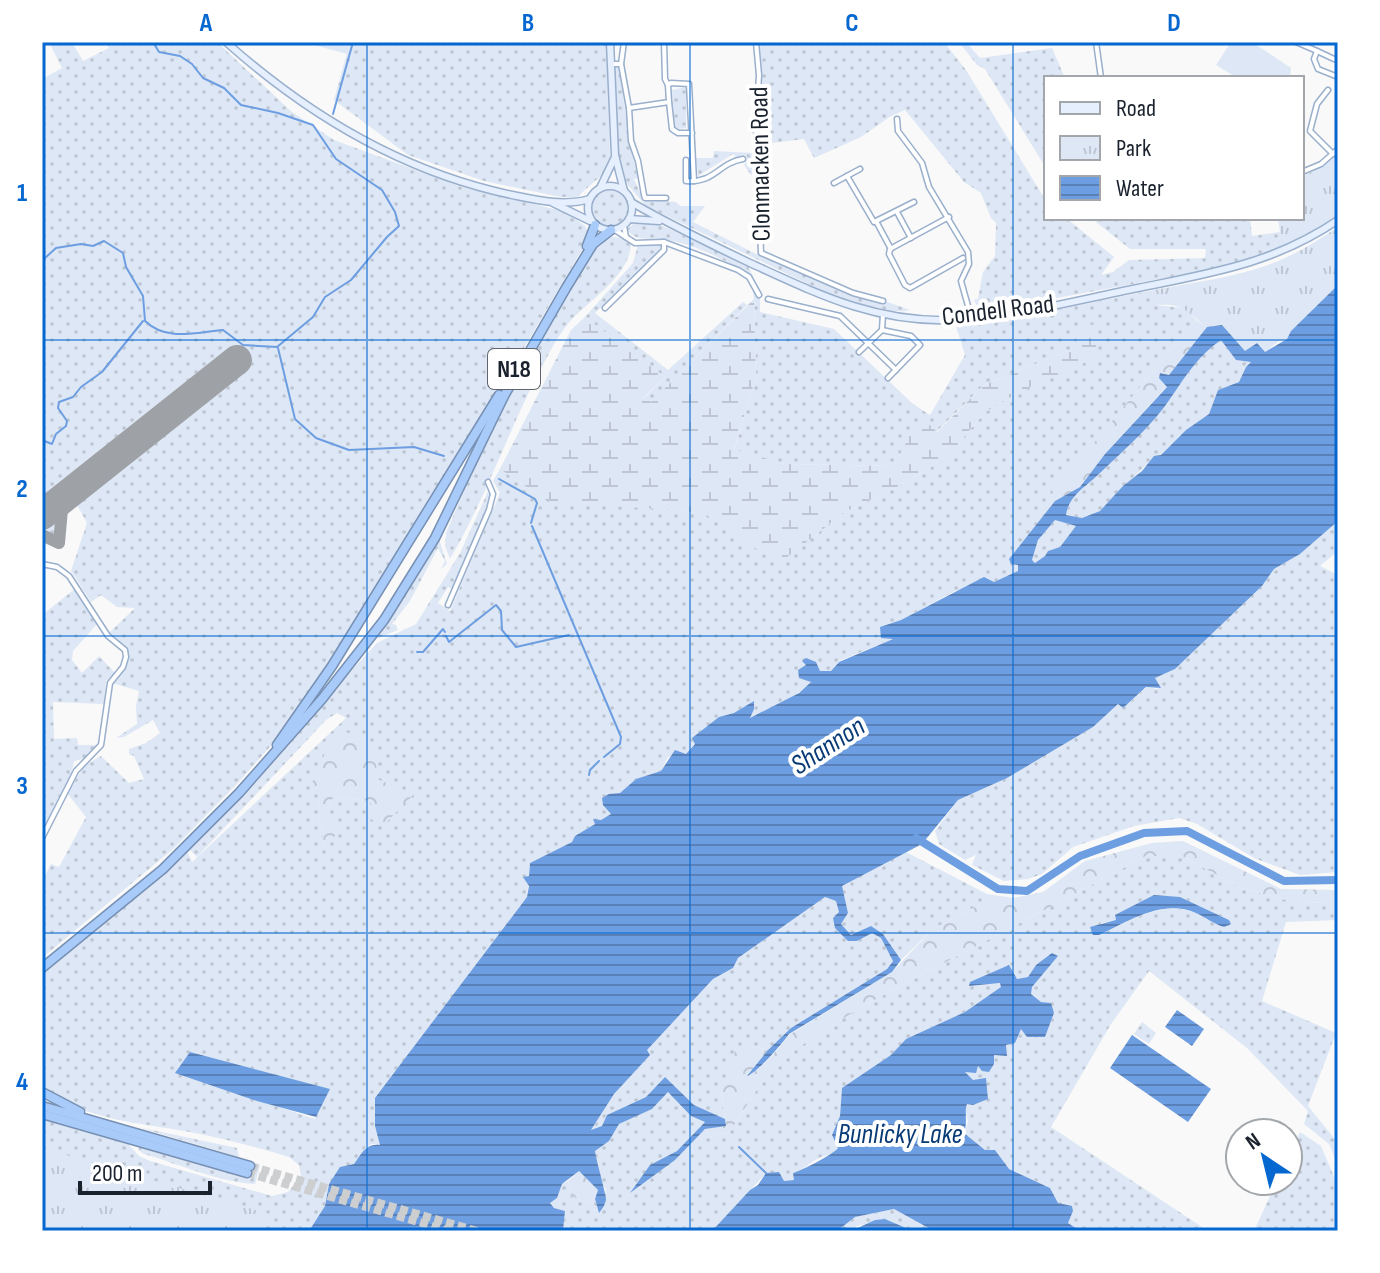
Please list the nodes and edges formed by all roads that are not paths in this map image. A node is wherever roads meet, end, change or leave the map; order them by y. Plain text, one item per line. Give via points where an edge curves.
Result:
1 (226, 42) edge
2 (610, 42) edge
3 (624, 42) edge
4 (664, 42) edge
5 (756, 42) edge
6 (1096, 42) edge
7 (1296, 42) edge
8 (1317, 51) junction
9 (1334, 59) dead end
10 (610, 64) junction
11 (621, 64) junction
12 (1101, 76) edge
13 (1338, 77) edge
14 (668, 85) junction
15 (1328, 90) dead end
16 (669, 102) junction
17 (629, 108) junction
18 (897, 119) dead end
19 (692, 133) junction
20 (1338, 149) edge
21 (1333, 154) junction
22 (615, 155) junction
23 (743, 159) dead end
24 (686, 160) dead end
25 (860, 169) dead end
26 (1304, 171) edge
27 (847, 176) junction
28 (694, 181) junction
29 (834, 183) dead end
30 (600, 188) junction
31 (624, 191) junction
32 (666, 198) dead end
33 (590, 199) junction
34 (550, 202) junction
35 (631, 202) junction
36 (914, 202) dead end
37 (896, 212) junction
38 (949, 217) junction
39 (1338, 220) edge
40 (626, 222) junction
41 (663, 222) junction
42 (876, 222) junction
43 (594, 224) junction
44 (613, 230) junction
45 (626, 237) junction
46 (911, 238) junction
47 (664, 242) junction
48 (891, 249) junction
49 (963, 258) dead end
50 (955, 262) junction
51 (959, 270) dead end
52 (759, 295) dead end
53 (768, 299) dead end
54 (883, 301) dead end
55 (605, 308) dead end
56 (883, 314) junction
57 (969, 319) junction
58 (882, 330) junction
59 (868, 343) junction
60 (859, 352) dead end
61 (896, 370) junction
62 (888, 378) dead end
63 (488, 482) dead end
64 (42, 564) edge
65 (448, 605) dead end
66 (42, 838) edge
67 (42, 962) edge
68 (42, 968) edge
69 (42, 1092) edge
70 (42, 1106) edge
71 (42, 1114) edge
72 (131, 1132) junction

1 - 34 main road via 313,111 425,170
2 - 10 main road
3 - 11 street
4 - 14 street
5 - 54 street, Clonmacken Road via 761,253
6 - 12 street
7 - 8 street
8 - 9 street
8 - 13 street via 1318,69
10 - 11 street
10 - 22 main road
11 - 17 street
14 - 16 street
14 - 19 street via 686,82 691,87
15 - 21 street via 1317,104 1310,131
16 - 17 street
16 - 19 street via 672,129
17 - 32 street via 645,198
18 - 38 street via 898,131 922,163 929,187
19 - 28 street
20 - 21 street
21 - 26 street
22 - 30 main road
22 - 31 main road
23 - 28 street via 705,181
24 - 28 street via 686,181
25 - 27 street
27 - 29 street
27 - 42 street
30 - 31 main road
30 - 33 main road
31 - 35 main road
33 - 34 main road
33 - 43 main road via 587,209
34 - 43 main road
35 - 40 main road
35 - 41 main road
36 - 37 street
37 - 42 street
37 - 46 street
38 - 46 street
38 - 57 street via 970,259 961,281
39 - 57 main road, Condell Road via 1296,246 1237,268
40 - 41 main road
40 - 44 main road
40 - 45 street
41 - 56 main road, Condell Road via 832,301
42 - 48 street
43 - 44 main road
43 - 67 highway, N18 via 592,238 446,485 291,726 179,848
44 - 45 street
44 - 68 highway, N18 via 593,244 566,288 504,396 435,538 384,620 239,793 163,869
45 - 47 street via 635,243
46 - 48 street
47 - 52 street via 738,270
47 - 55 street via 664,250
48 - 50 street via 907,287
49 - 50 street
50 - 51 street
53 - 59 street via 840,316
56 - 57 main road, Condell Road
56 - 58 street
58 - 59 street
58 - 61 street via 911,336 920,345
59 - 60 street
59 - 61 street
61 - 62 street
63 - 65 street via 493,494 489,508
64 - 66 street via 69,576 126,657 110,683 101,745 76,771
69 - 72 highway
70 - 72 highway
71 - 72 highway via 248,1170

